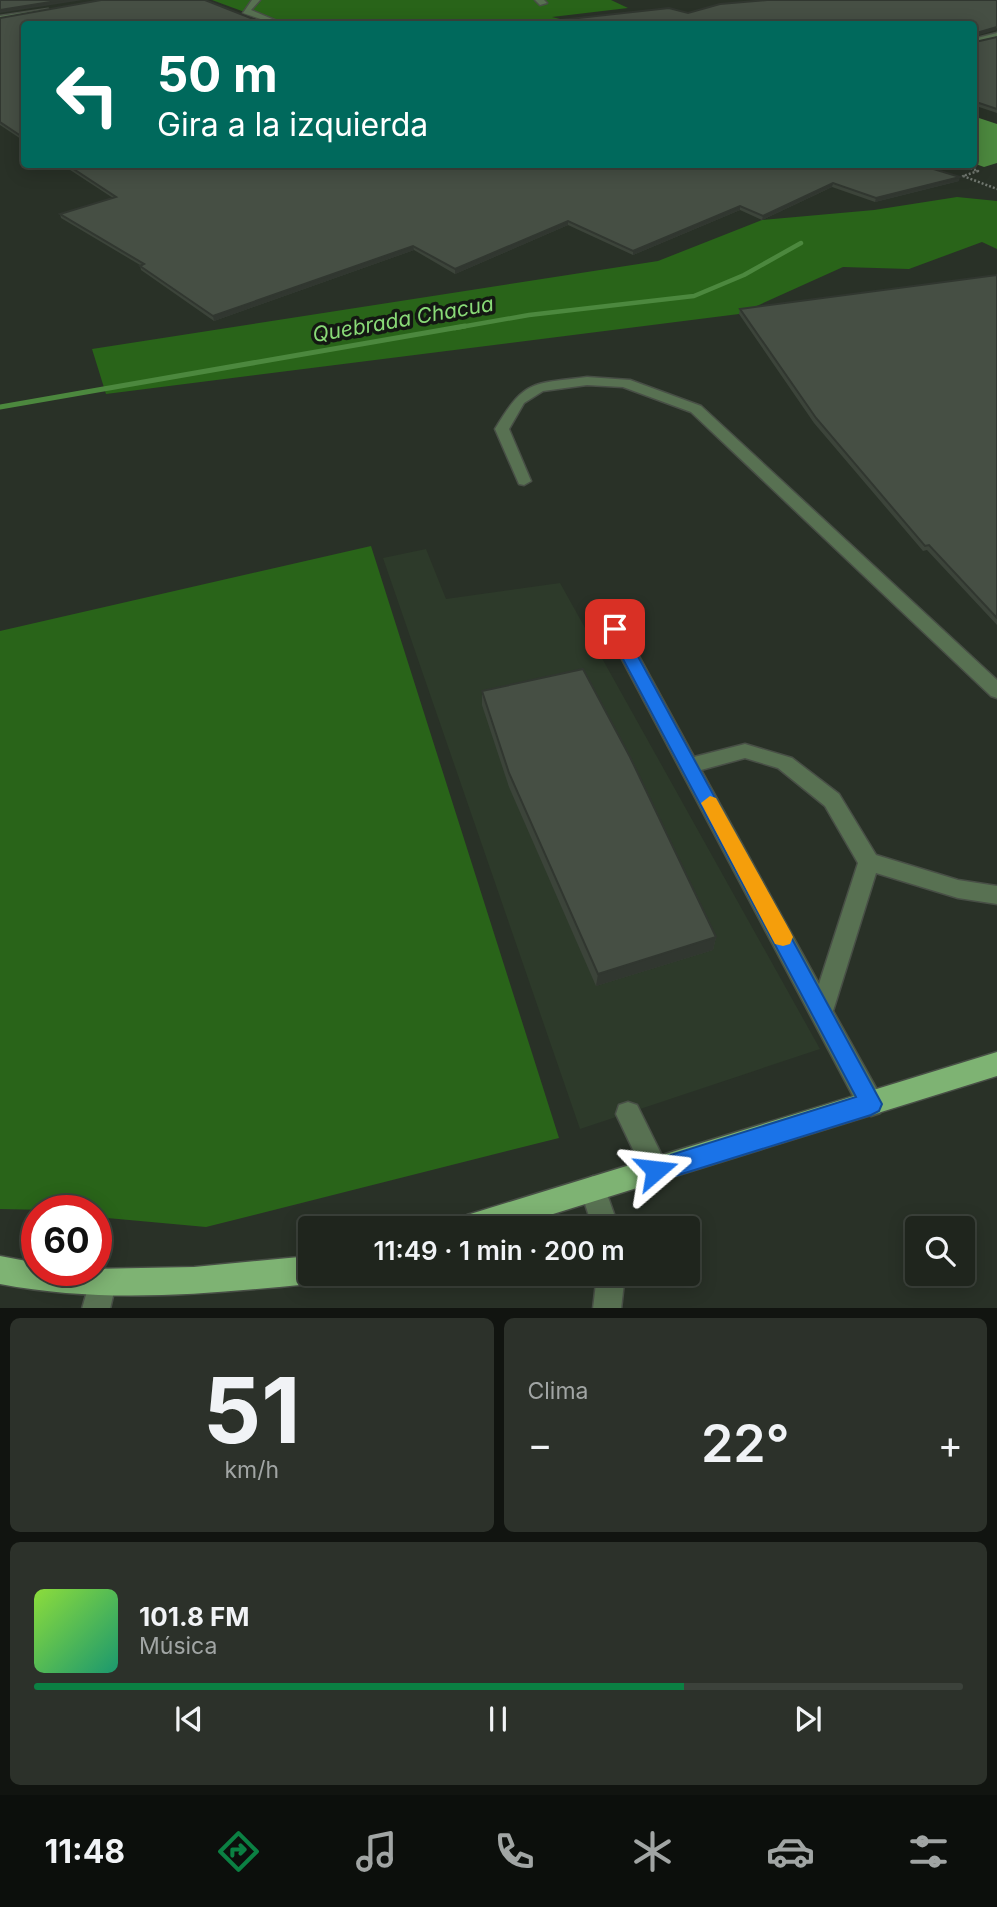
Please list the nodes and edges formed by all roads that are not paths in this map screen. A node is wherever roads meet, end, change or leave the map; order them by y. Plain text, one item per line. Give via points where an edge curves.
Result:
1 (256, 0) edge
2 (51, 10) edge
3 (0, 18) edge
4 (273, 21) edge
5 (997, 35) edge
6 (977, 40) edge
7 (524, 481) dead end
8 (615, 629) dead end
9 (997, 691) edge
10 (690, 766) junction
11 (869, 862) junction
12 (997, 895) edge
13 (822, 1010) junction
14 (997, 1064) edge
15 (871, 1104) junction
16 (628, 1114) dead end
17 (656, 1170) junction
18 (593, 1189) junction
19 (506, 1216) edge
20 (602, 1216) edge
21 (0, 1270) edge
22 (298, 1271) edge
23 (21, 1275) edge
24 (21, 1280) edge
25 (0, 1282) edge
26 (63, 1286) edge
27 (610, 1286) edge
28 (99, 1296) edge
29 (607, 1308) edge

1 - 4 street via 246,11
2 - 3 street
5 - 6 street
7 - 9 street via 502,429 519,400 539,387 587,381 625,383 696,409
8 - 10 street
10 - 11 street via 745,751 785,763 832,800
10 - 13 street
11 - 12 street via 958,889
11 - 13 street
13 - 15 street
14 - 15 main road
15 - 17 main road
16 - 17 street
17 - 18 main road
18 - 19 main road
18 - 20 street
21 - 23 main road
22 - 28 main road
24 - 25 main road
26 - 28 main road
27 - 29 street

